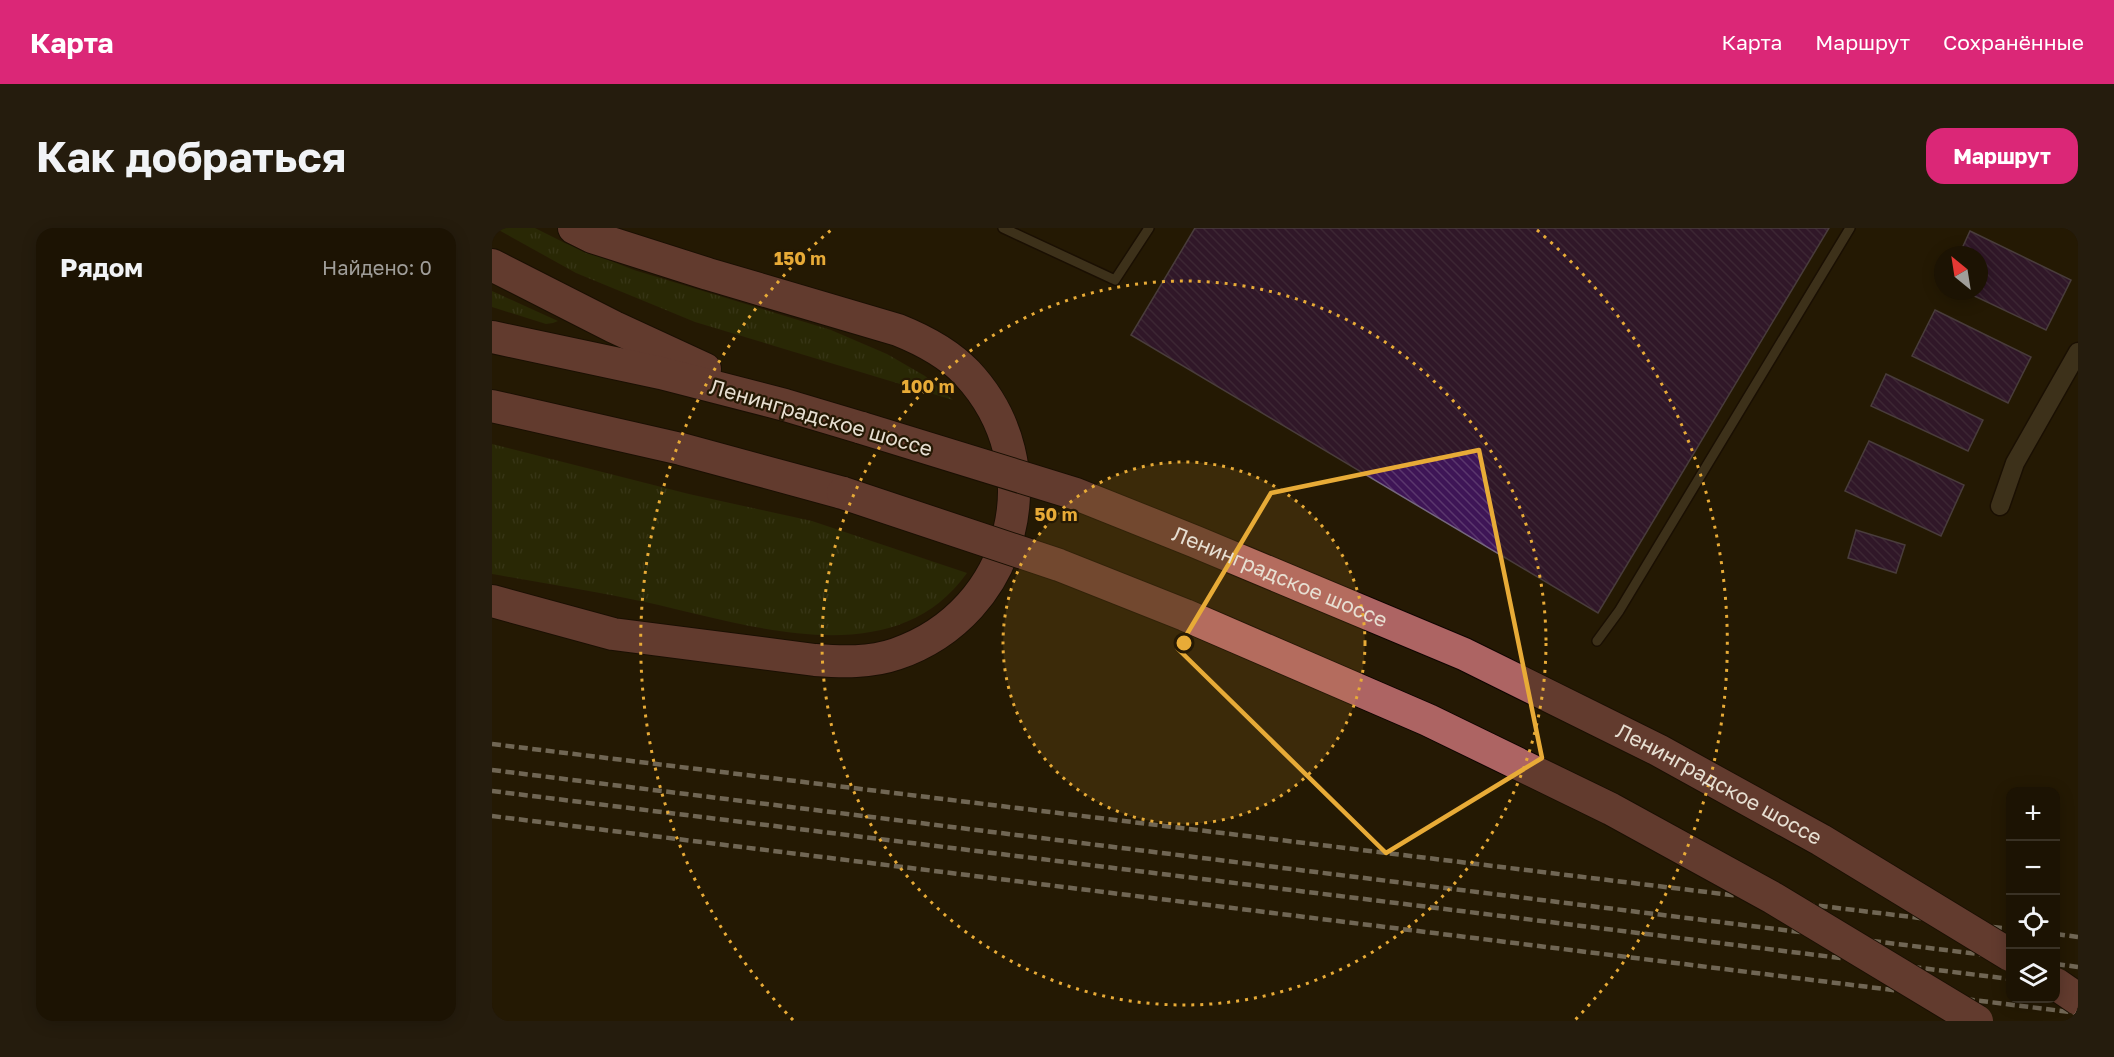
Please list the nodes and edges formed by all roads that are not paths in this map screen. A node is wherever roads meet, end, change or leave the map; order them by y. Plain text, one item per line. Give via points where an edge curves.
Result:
1 (574, 228) edge
2 (1003, 228) edge
3 (1149, 228) edge
4 (1850, 228) edge
5 (492, 265) edge
6 (492, 337) edge
7 (2078, 352) edge
8 (785, 405) junction
9 (492, 406) edge
10 (2000, 506) dead end
11 (492, 601) edge
12 (1597, 641) dead end
13 (2006, 953) edge
14 (2060, 987) edge
15 (2078, 999) edge
16 (1977, 1021) edge

1 - 11 highway via 708,274 898,330 945,354 966,372 997,415 1013,466 1012,519 995,570 963,613 920,644 869,661 815,660 613,634
2 - 3 lane via 1115,280
4 - 12 lane via 1619,611
5 - 8 highway via 614,327
6 - 8 highway, Ленинградское шоссе via 661,373
7 - 10 street via 2015,463
8 - 13 highway, Ленинградское шоссе, bridge via 1076,494 1464,654 1658,750 1811,834
9 - 16 highway, bridge via 681,449 843,493 1059,565 1185,615 1428,720 1621,814 1773,898
14 - 15 highway, bridge

